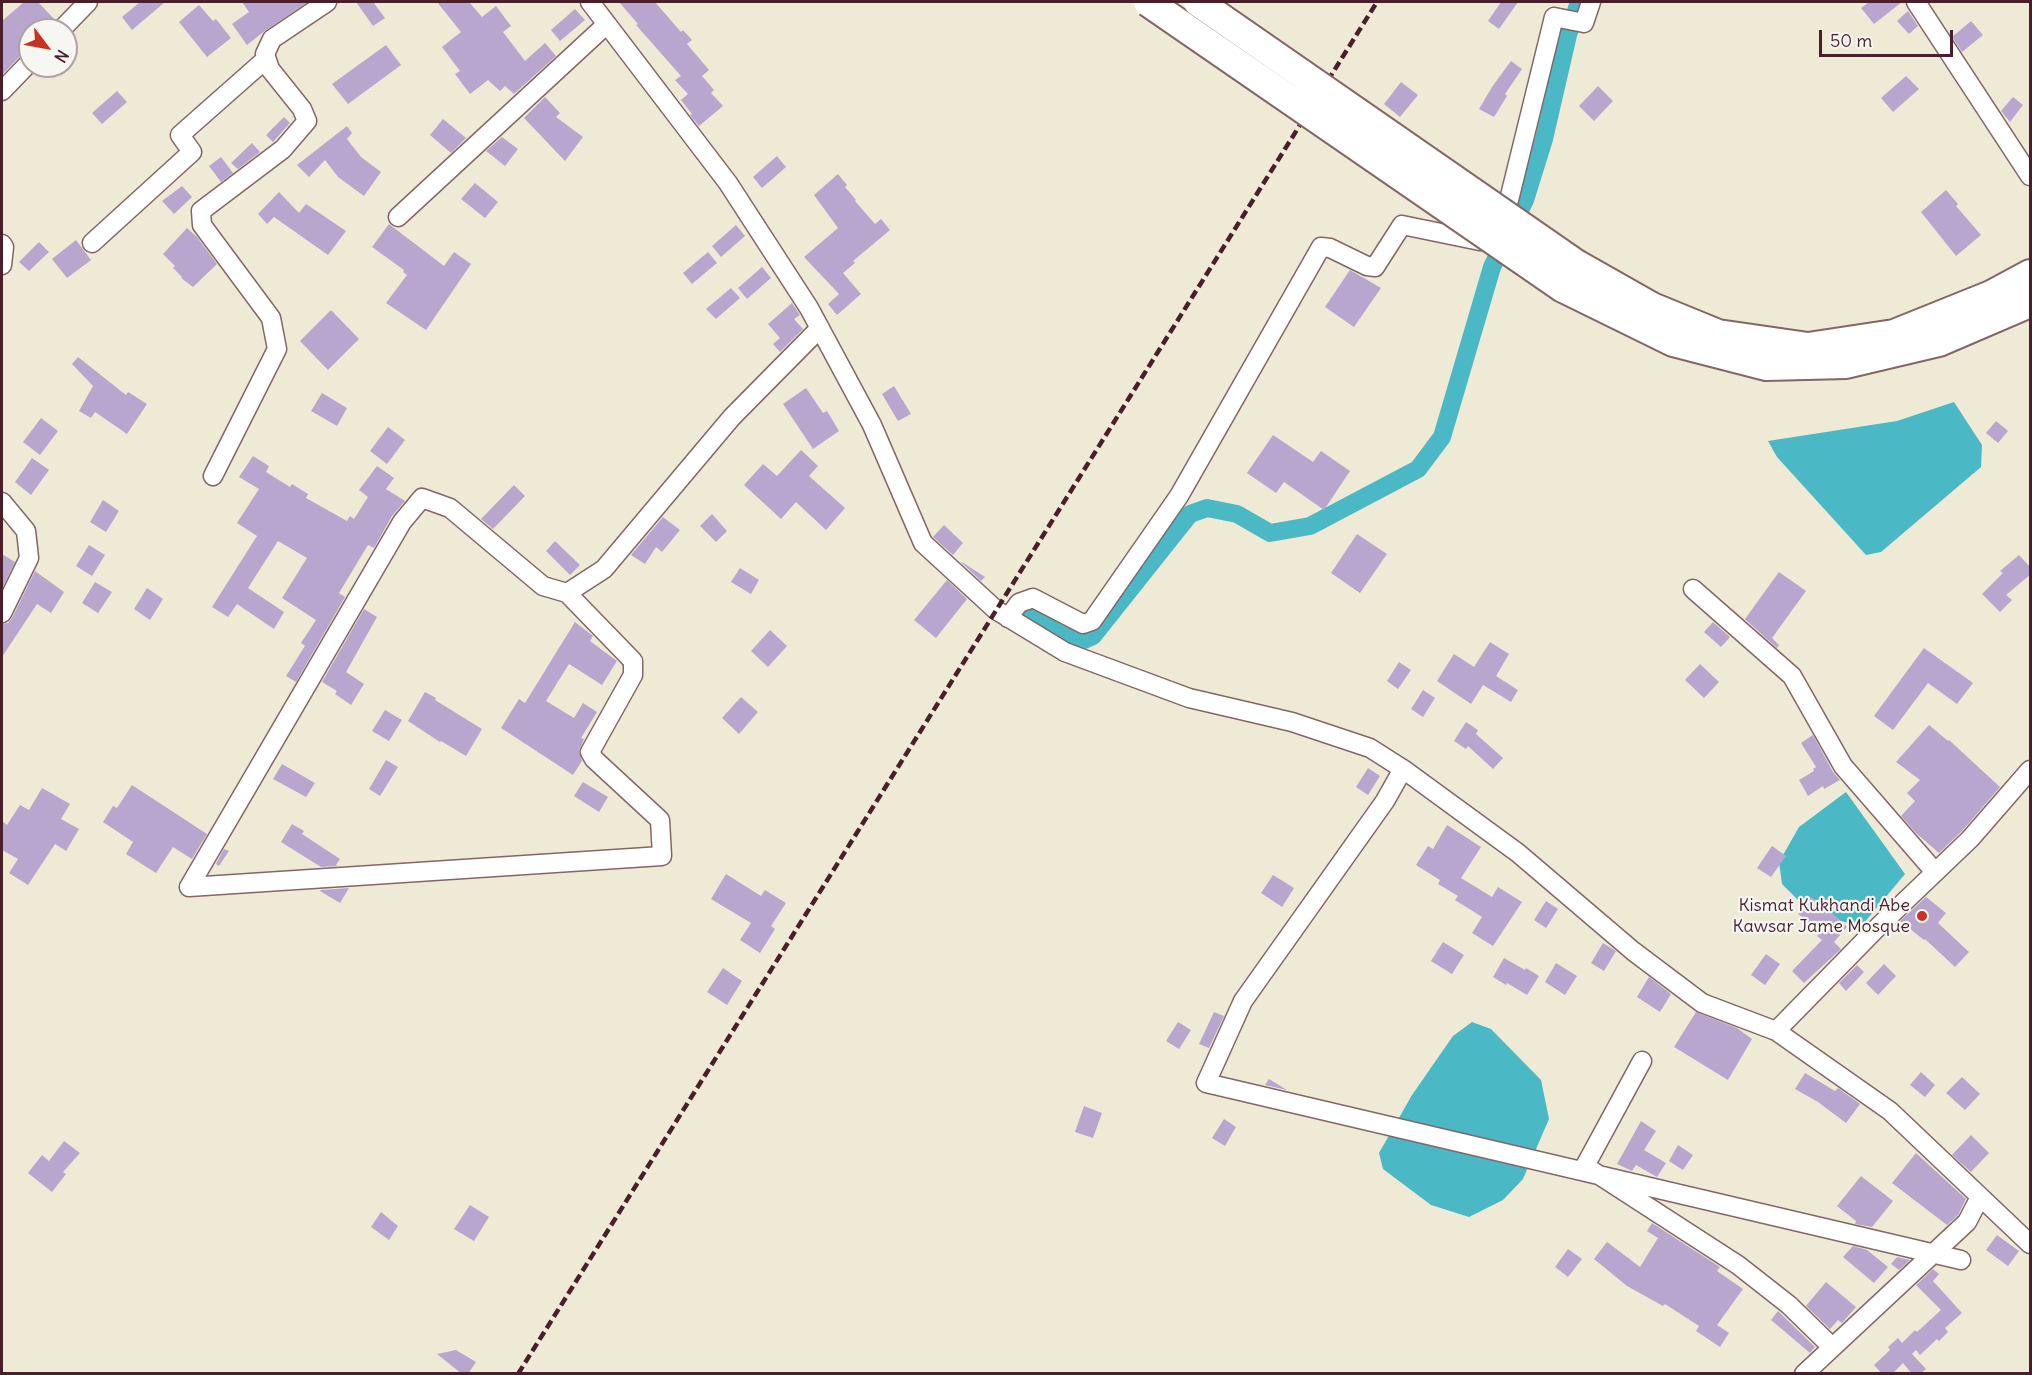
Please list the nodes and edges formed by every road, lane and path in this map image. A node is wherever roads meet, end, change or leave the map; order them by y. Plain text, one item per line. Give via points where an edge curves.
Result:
1 (88, 2) edge
2 (327, 2) edge
3 (590, 2) edge
4 (1148, 2) edge
5 (1198, 2) edge
6 (1591, 2) edge
7 (1916, 2) edge
8 (73, 18) edge
9 (607, 24) junction
10 (266, 59) junction
11 (18, 74) edge
12 (2, 91) edge
13 (2031, 176) edge
14 (398, 217) dead end
15 (92, 243) dead end
16 (2, 244) edge
17 (2, 264) edge
18 (2031, 274) edge
19 (1569, 276) junction
20 (2031, 303) edge
21 (820, 328) junction
22 (213, 476) dead end
23 (2, 502) edge
24 (1693, 589) dead end
25 (567, 593) junction
26 (2, 613) edge
27 (1008, 618) junction
28 (1403, 769) junction
29 (2031, 771) edge
30 (1935, 872) junction
31 (1776, 1032) junction
32 (1641, 1061) dead end
33 (1980, 1197) junction
34 (2027, 1233) edge
35 (1961, 1260) dead end
36 (1832, 1347) junction
37 (1804, 1374) edge

1 - 8 street
2 - 10 street via 272,39 264,54
3 - 9 street
4 - 19 main road, bridge
5 - 19 main road, bridge
6 - 27 street via 1584,23 1554,17 1509,200 1480,241 1402,225 1375,267 1322,247 1179,496 1092,621 1083,624 1033,598 1019,603
7 - 13 street
9 - 14 street
9 - 21 street via 728,183
10 - 15 street via 180,135 192,152
10 - 22 street via 307,121 283,149 201,211 202,225 271,318 277,349
11 - 12 street
16 - 17 street
18 - 19 main road via 1991,295 1894,334 1808,347 1718,334
19 - 20 main road via 1673,342 1766,366 1846,364 1939,342
21 - 25 street via 732,417 604,569
21 - 27 street via 872,426 923,543
23 - 26 street via 26,531 29,558
24 - 30 street via 1792,676 1844,766
25 - 25 street via 633,661 633,675 590,752 660,820 662,856 189,887 402,522 422,498 450,508 543,586
27 - 28 street via 1065,652 1189,698 1292,722 1370,748
28 - 31 street via 1518,853 1702,1003
28 - 35 street via 1385,801 1243,1001 1206,1083
29 - 30 street
30 - 31 street
31 - 33 street via 1890,1111
32 - 36 street via 1585,1166 1737,1265 1789,1305
33 - 34 street
33 - 36 street via 1967,1222
36 - 37 street

